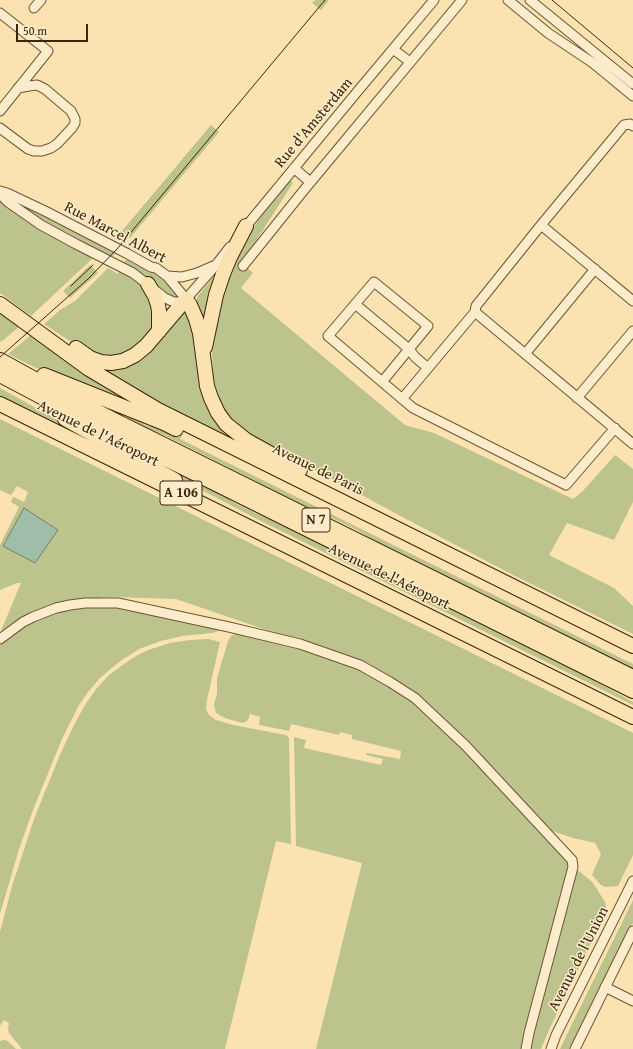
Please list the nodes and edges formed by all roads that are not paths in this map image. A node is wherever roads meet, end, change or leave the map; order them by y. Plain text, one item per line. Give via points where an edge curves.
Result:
1 (41, 0) edge
2 (434, 0) edge
3 (462, 0) edge
4 (508, 0) edge
5 (530, 0) edge
6 (34, 8) dead end
7 (0, 13) edge
8 (393, 49) junction
9 (410, 62) junction
10 (633, 84) edge
11 (18, 88) junction
12 (633, 96) edge
13 (0, 111) edge
14 (633, 126) edge
15 (0, 128) edge
16 (294, 168) junction
17 (310, 182) junction
18 (0, 192) edge
19 (541, 224) junction
20 (246, 226) junction
21 (216, 265) junction
22 (244, 266) dead end
23 (595, 269) junction
24 (167, 276) junction
25 (148, 284) junction
26 (186, 299) junction
27 (633, 301) edge
28 (0, 304) edge
29 (355, 304) junction
30 (475, 312) junction
31 (21, 318) junction
32 (158, 330) junction
33 (633, 331) edge
34 (409, 349) junction
35 (525, 354) junction
36 (0, 355) edge
37 (0, 360) edge
38 (203, 360) junction
39 (428, 368) junction
40 (0, 376) edge
41 (382, 382) junction
42 (577, 398) junction
43 (402, 400) junction
44 (0, 404) edge
45 (615, 428) junction
46 (633, 444) edge
47 (319, 489) junction
48 (294, 549) junction
49 (0, 639) edge
50 (633, 646) edge
51 (633, 677) edge
52 (633, 691) edge
53 (630, 714) edge
54 (633, 881) edge
55 (633, 931) edge
56 (605, 987) junction
57 (633, 1001) edge
58 (576, 1048) edge
59 (526, 1049) edge
60 (550, 1049) edge

1 - 6 street
2 - 8 street, Rue d'Amsterdam
3 - 9 street
4 - 12 street
5 - 10 street
7 - 11 street via 48,51
8 - 9 street
8 - 16 street, Rue d'Amsterdam
9 - 17 street
11 - 13 street
11 - 15 street via 37,85 45,89 71,111 75,123 57,144 42,151 28,148
14 - 19 street via 624,125
16 - 17 street
16 - 20 street, Rue d'Amsterdam
17 - 22 street
18 - 24 street, Rue Marcel Albert via 45,211
18 - 25 street, Rue Marcel Albert via 8,202 41,224 134,273
19 - 23 street
19 - 30 street via 476,306
20 - 21 street, Rue d'Amsterdam
20 - 38 highway via 230,257 216,295
21 - 24 street, Rue d'Amsterdam via 182,277
21 - 26 street, Rue d'Amsterdam
23 - 27 street
23 - 35 street
24 - 26 street, Rue Marcel Albert
25 - 26 street, Rue Marcel Albert via 164,298 174,302
25 - 32 highway via 158,304
26 - 32 highway
26 - 38 highway via 200,333
28 - 31 highway, Avenue de Paris
29 - 34 street
29 - 34 street via 374,282 410,311 428,326
29 - 41 street via 328,336
30 - 35 street
30 - 39 street
31 - 32 highway via 48,329 90,358 111,363 135,355 146,346
31 - 47 highway, Avenue de Paris via 89,369 158,410
33 - 42 street
34 - 39 street
34 - 41 street
35 - 42 street
36 - 47 highway via 164,423 296,487 307,490
37 - 51 highway, N 7 via 114,420
38 - 47 highway via 211,398 226,424 246,440 309,475
39 - 43 street
40 - 48 highway via 16,393 281,535
40 - 52 highway, N 7
41 - 43 street
42 - 45 street
43 - 45 street via 413,408 566,485
44 - 48 highway, Avenue de l'Aéroport / A 106
45 - 46 street
47 - 50 highway, Avenue de Paris
48 - 53 highway, Avenue de l'Aéroport
49 - 59 street via 32,617 56,608 85,603 118,603 300,644 360,665 415,698 466,746 573,863
54 - 60 street, Avenue de l'Union
55 - 56 street
56 - 57 street
56 - 58 street

